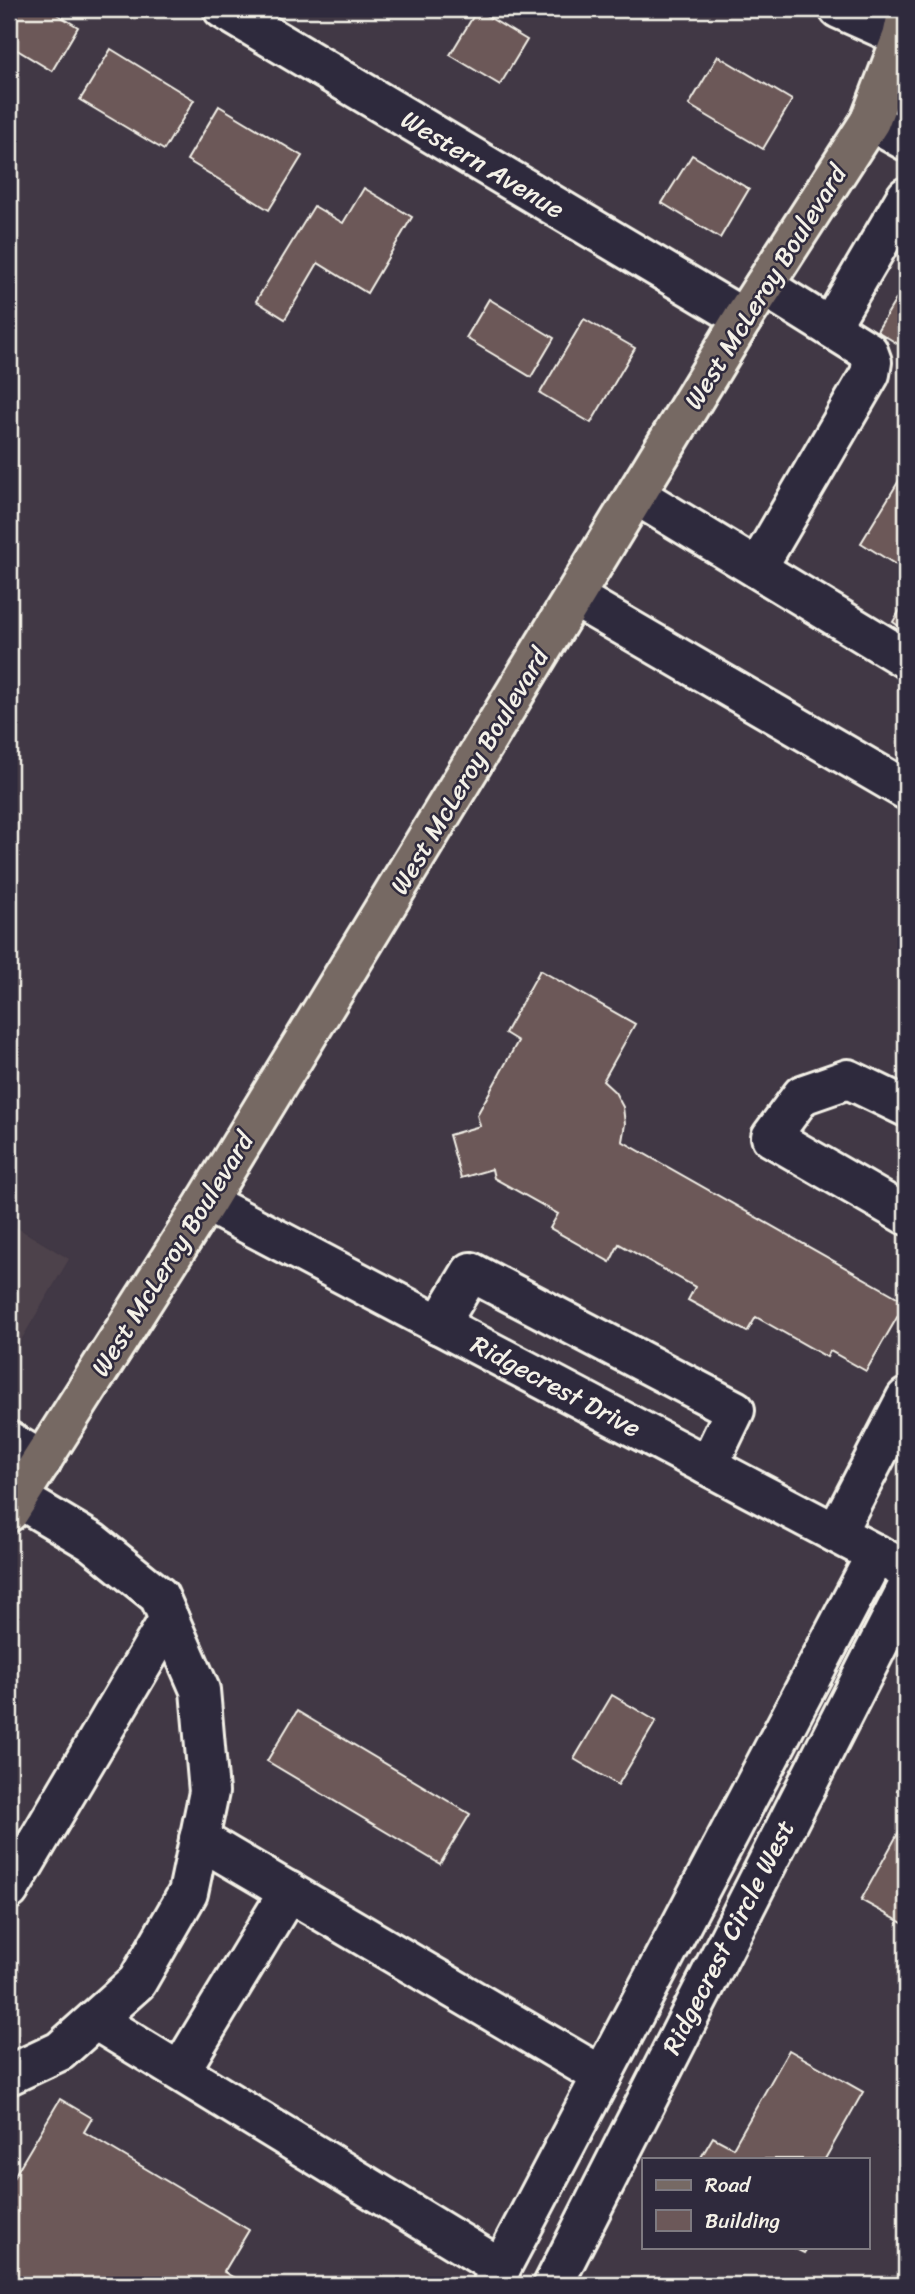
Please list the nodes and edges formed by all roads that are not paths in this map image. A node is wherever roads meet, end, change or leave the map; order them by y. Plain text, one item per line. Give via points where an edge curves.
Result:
1 (223, 9) edge
2 (839, 9) edge
3 (904, 28) edge
4 (870, 121) junction
5 (906, 141) edge
6 (906, 197) edge
7 (764, 286) junction
8 (743, 318) junction
9 (830, 327) junction
10 (636, 495) junction
11 (757, 568) junction
12 (575, 597) junction
13 (906, 659) edge
14 (906, 790) edge
15 (906, 1107) edge
16 (206, 1202) junction
17 (906, 1215) edge
18 (439, 1325) junction
19 (906, 1398) edge
20 (9, 1441) edge
21 (42, 1461) junction
22 (708, 1466) junction
23 (13, 1505) edge
24 (836, 1533) junction
25 (891, 1562) edge
26 (906, 1590) edge
27 (169, 1619) junction
28 (199, 1839) junction
29 (9, 1890) edge
30 (289, 1891) junction
31 (95, 2020) junction
32 (180, 2071) junction
33 (9, 2075) edge
34 (602, 2076) junction
35 (497, 2276) edge
36 (553, 2285) edge

1 - 8 street, Western Avenue
2 - 3 street
3 - 4 main road, West McLeroy Boulevard
4 - 5 street
4 - 7 main road, West McLeroy Boulevard
6 - 9 street
7 - 8 main road, West McLeroy Boulevard
7 - 9 street
8 - 10 main road, West McLeroy Boulevard
9 - 11 street via 868,351 870,374
10 - 11 street
10 - 12 main road, West McLeroy Boulevard
11 - 13 street
12 - 14 street
12 - 16 main road, West McLeroy Boulevard
15 - 17 street via 848,1079 802,1095 771,1137
16 - 18 street, Ridgecrest Drive
16 - 21 main road, West McLeroy Boulevard
18 - 22 street, Ridgecrest Drive
18 - 22 street via 471,1272 735,1410
19 - 24 street
20 - 21 street
21 - 23 main road, West McLeroy Boulevard
22 - 24 street, Ridgecrest Drive
23 - 27 street via 92,1542 159,1596
24 - 25 street, Ridgecrest Drive
25 - 34 street
26 - 36 street, Ridgecrest Circle West
27 - 28 street via 200,1690 209,1792
27 - 29 street
28 - 30 street
28 - 31 street via 188,1893 137,1982
30 - 32 street
30 - 34 street
31 - 32 street
31 - 33 street via 60,2052
32 - 35 street
34 - 35 street

